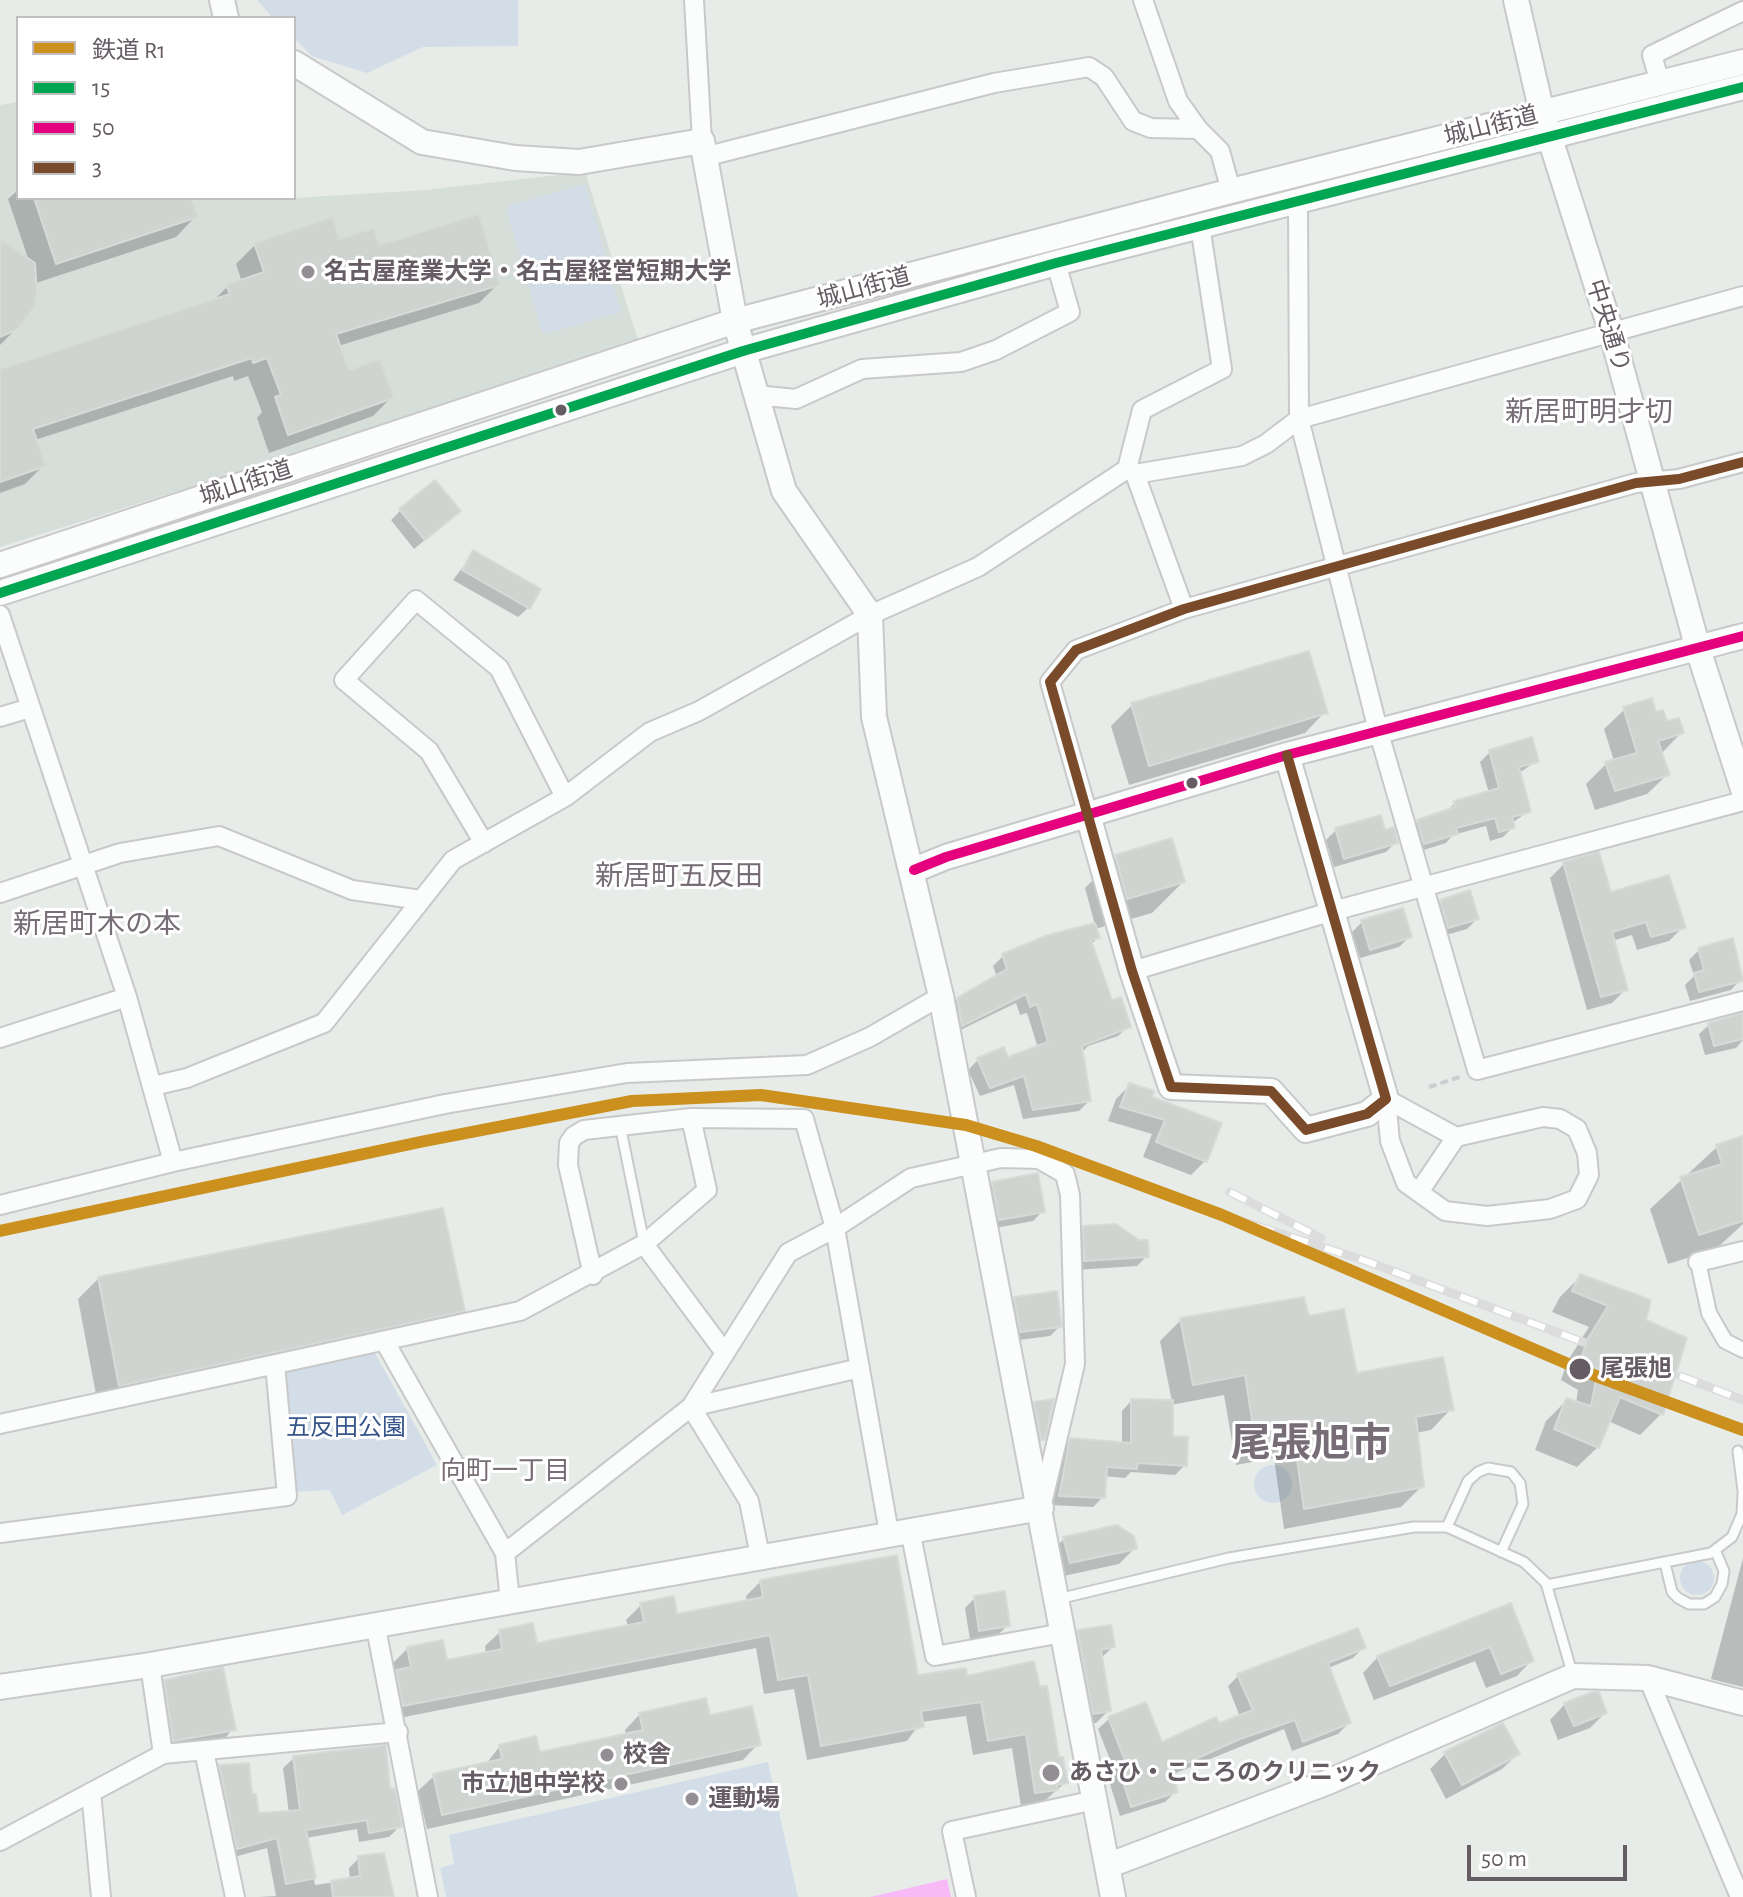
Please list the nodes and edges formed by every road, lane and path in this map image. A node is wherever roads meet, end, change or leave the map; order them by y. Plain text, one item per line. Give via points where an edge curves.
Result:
1 (694, 0) edge
2 (1143, 0) edge
3 (1516, 0) edge
4 (1743, 11) edge
5 (1743, 62) edge
6 (296, 64) edge
7 (1660, 83) junction
8 (1743, 87) edge
9 (1546, 124) junction
10 (1198, 129) junction
11 (703, 149) junction
12 (1231, 191) junction
13 (1298, 201) junction
14 (1200, 226) junction
15 (1056, 263) junction
16 (1743, 296) edge
17 (735, 321) junction
18 (1612, 334) junction
19 (743, 351) junction
20 (755, 395) junction
21 (1299, 419) junction
22 (1743, 462) edge
23 (1131, 472) junction
24 (1653, 483) junction
25 (0, 565) edge
26 (1334, 569) junction
27 (0, 593) edge
28 (1184, 609) junction
29 (0, 615) edge
30 (870, 615) junction
31 (1743, 636) edge
32 (1698, 649) junction
33 (30, 708) junction
34 (0, 717) edge
35 (1378, 730) junction
36 (1287, 755) junction
37 (1743, 789) edge
38 (565, 797) junction
39 (1743, 801) edge
40 (1088, 815) junction
41 (484, 843) junction
42 (82, 865) junction
43 (914, 870) junction
44 (1423, 888) junction
45 (0, 893) edge
46 (421, 900) junction
47 (1333, 911) junction
48 (1132, 971) junction
49 (941, 996) junction
50 (127, 997) junction
51 (1743, 1001) edge
52 (0, 1038) edge
53 (1477, 1070) junction
54 (153, 1086) junction
55 (1429, 1087) dead end
56 (1386, 1099) junction
57 (691, 1118) junction
58 (620, 1125) junction
59 (1456, 1137) junction
60 (173, 1162) junction
61 (974, 1162) junction
62 (1419, 1192) junction
63 (0, 1205) edge
64 (835, 1228) junction
65 (644, 1244) junction
66 (1743, 1251) edge
67 (1698, 1262) joint
68 (593, 1275) junction
69 (385, 1342) junction
70 (1743, 1350) edge
71 (725, 1353) junction
72 (275, 1364) junction
73 (860, 1368) junction
74 (691, 1407) junction
75 (0, 1424) edge
76 (1738, 1451) dead end
77 (1743, 1492) edge
78 (1041, 1508) junction
79 (1447, 1527) junction
80 (900, 1531) junction
81 (0, 1533) edge
82 (1715, 1550) junction
83 (1501, 1552) junction
84 (505, 1553) junction
85 (760, 1556) junction
86 (1665, 1563) junction
87 (1547, 1585) junction
88 (1057, 1599) junction
89 (510, 1601) junction
90 (375, 1623) junction
91 (1063, 1633) junction
92 (150, 1665) junction
93 (1573, 1676) junction
94 (1648, 1678) junction
95 (0, 1687) edge
96 (1743, 1703) edge
97 (398, 1732) junction
98 (204, 1751) junction
99 (163, 1754) junction
100 (91, 1792) junction
101 (1095, 1800) junction
102 (0, 1841) edge
103 (1107, 1866) junction
104 (101, 1897) edge
105 (235, 1897) edge
106 (428, 1897) edge
107 (966, 1897) edge
108 (1113, 1897) edge
109 (1740, 1897) edge

1 - 11 street
2 - 10 street via 1178,101
3 - 9 street, 中央通り
4 - 7 street via 1652,55
5 - 7 street, 城山街道
6 - 11 street via 422,142 515,158 579,162
7 - 9 street, 城山街道
8 - 9 street, 城山街道
9 - 12 street, 城山街道
9 - 13 street, 城山街道
9 - 18 street, 中央通り
10 - 11 street via 1151,128 1133,121 1104,77 1089,67 994,83
10 - 12 street via 1220,151
11 - 17 street
12 - 17 street, 城山街道
13 - 14 street, 城山街道
13 - 21 street
14 - 15 street, 城山街道
14 - 23 street via 1222,369 1142,410
15 - 19 street, 城山街道
15 - 20 street via 1070,312 996,350 961,362 862,369 796,399
16 - 18 street
17 - 19 street
17 - 25 street, 城山街道
18 - 21 street
18 - 24 street, 中央通り
19 - 20 street
19 - 27 street, 城山街道
20 - 30 street via 784,491
21 - 23 street via 1242,456
21 - 26 street
22 - 24 street
23 - 28 street
23 - 30 street via 978,567
24 - 26 street via 1636,483
24 - 32 street, 中央通り
26 - 28 street
26 - 35 street
28 - 40 street via 1076,650 1050,682
29 - 33 street
30 - 38 street via 699,711 650,732
30 - 43 street via 874,717
31 - 32 street
32 - 35 street
32 - 37 street, 中央通り
33 - 34 street
33 - 42 street
35 - 36 street
35 - 44 street
36 - 40 street
36 - 47 street
38 - 41 street
38 - 41 street via 499,668 416,600 344,680 429,751
39 - 44 street
40 - 43 street
40 - 48 street
41 - 46 street via 453,860
42 - 45 street
42 - 46 street via 219,836 352,890
42 - 50 street
43 - 49 street
44 - 47 street
44 - 53 street
46 - 54 street via 324,1023 187,1078
47 - 48 street
47 - 56 street
48 - 56 street via 1171,1087 1271,1091 1306,1130 1367,1114
49 - 60 street via 807,1065 627,1073 445,1104
49 - 61 street
50 - 52 street
50 - 54 street
51 - 53 street
53 - 55 path
54 - 60 street
56 - 59 street
56 - 62 street via 1390,1141 1406,1183
57 - 58 street
57 - 64 street via 804,1119
57 - 65 street via 707,1190
58 - 65 lane
58 - 68 street via 584,1130 569,1143 568,1165
59 - 62 street
59 - 62 street via 1543,1117 1560,1119 1577,1129 1589,1175 1577,1199 1550,1209 1487,1216 1445,1211
60 - 63 street
61 - 64 street via 911,1178
61 - 78 street
61 - 78 street via 1039,1159 1065,1174 1070,1195 1075,1364
64 - 71 street via 788,1253
64 - 73 street
65 - 68 street
65 - 71 street
66 - 67 street
67 - 70 street via 1709,1313 1725,1341
68 - 69 street via 520,1311
69 - 72 street
69 - 84 street
71 - 74 street
72 - 75 street
72 - 81 street via 287,1496
73 - 74 street
73 - 80 street
74 - 84 street
74 - 85 street via 749,1501
76 - 77 lane
77 - 82 lane via 1742,1514 1732,1537
78 - 80 street
78 - 88 street
79 - 83 lane
79 - 83 lane via 1468,1481 1478,1472 1511,1472 1520,1483 1523,1504
79 - 88 lane via 1414,1527 1229,1558
80 - 85 street
80 - 91 street via 935,1656
82 - 86 lane
82 - 86 lane via 1724,1571 1722,1584 1704,1604 1689,1604 1672,1592
83 - 87 lane via 1524,1562
84 - 89 street
85 - 89 street
86 - 87 lane
87 - 93 lane
88 - 91 street
89 - 90 street
90 - 92 street
90 - 97 street
91 - 101 street
92 - 95 street
92 - 99 street
93 - 94 street
93 - 103 street via 1328,1782
94 - 96 street
94 - 109 street
97 - 98 street
97 - 106 street
98 - 99 street
98 - 105 street
99 - 100 street
100 - 102 street
100 - 104 street
101 - 103 street
101 - 107 street via 952,1831
103 - 108 street

